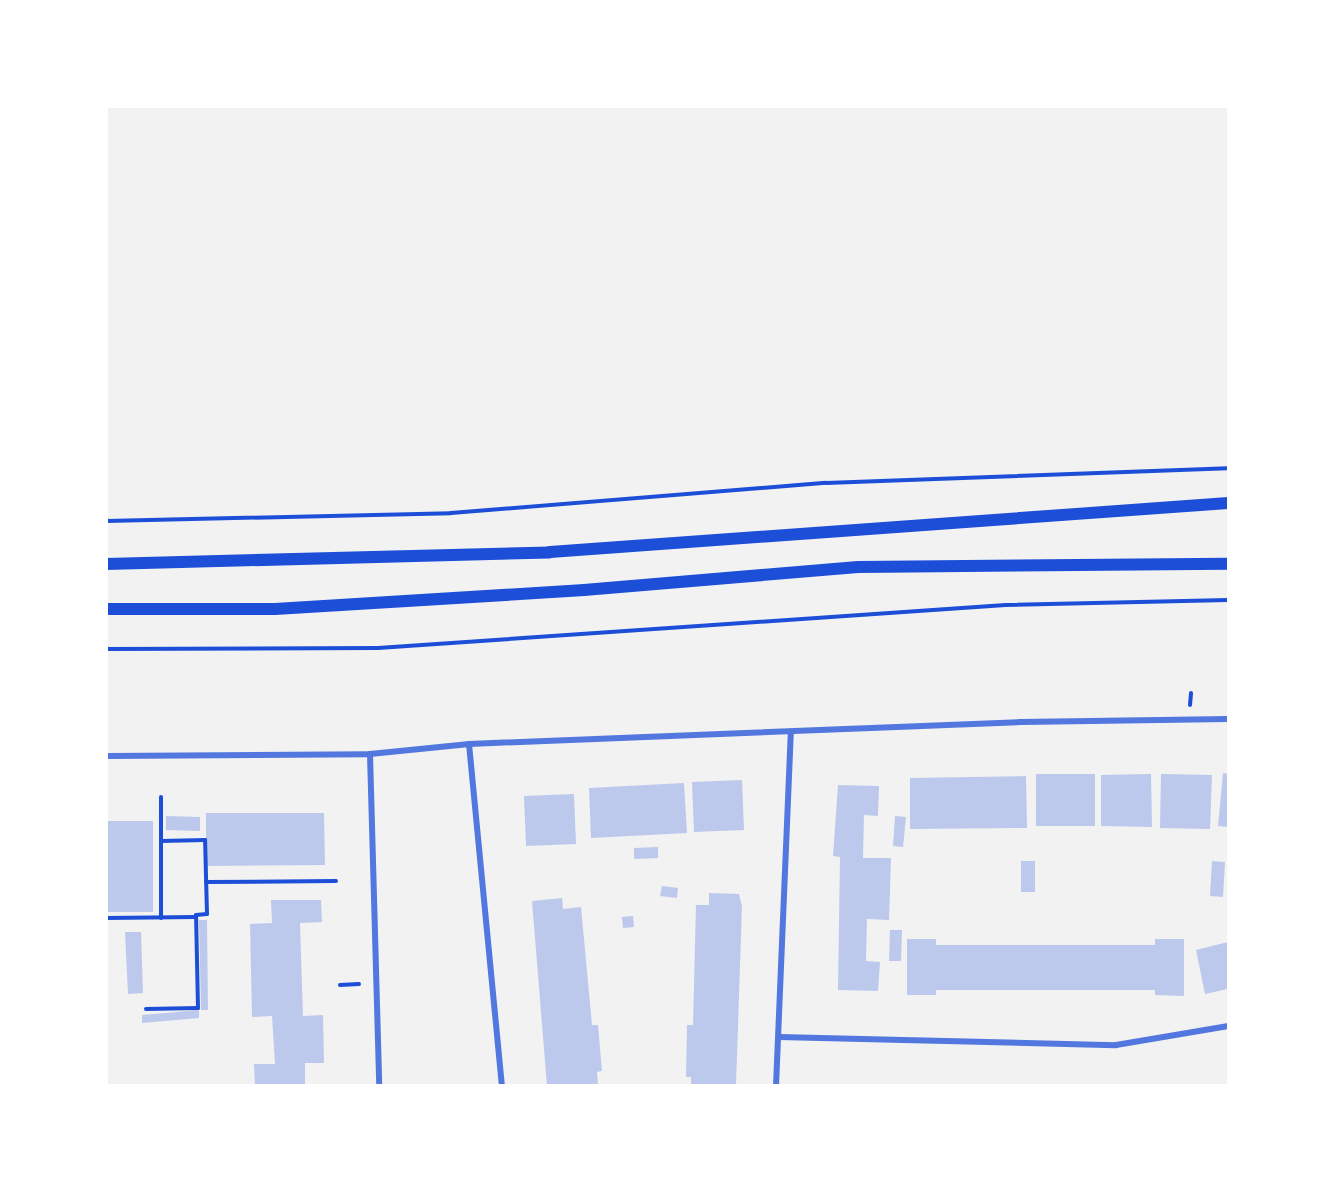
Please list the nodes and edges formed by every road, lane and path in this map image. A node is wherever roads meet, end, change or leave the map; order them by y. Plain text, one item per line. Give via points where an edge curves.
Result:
1 (1228, 468) edge
2 (1228, 503) edge
3 (106, 521) edge
4 (106, 564) edge
5 (1228, 564) edge
6 (1228, 600) edge
7 (106, 609) edge
8 (106, 650) edge
9 (1228, 719) edge
10 (791, 733) junction
11 (469, 744) junction
12 (370, 754) junction
13 (106, 756) edge
14 (161, 797) dead end
15 (161, 841) junction
16 (336, 881) dead end
17 (206, 882) junction
18 (196, 916) junction
19 (106, 918) edge
20 (161, 918) junction
21 (146, 1009) dead end
22 (1228, 1026) edge
23 (778, 1037) junction
24 (379, 1086) edge
25 (502, 1086) edge
26 (776, 1086) edge

1 - 3 path via 826,483 451,513
2 - 4 main road via 550,552
5 - 7 main road via 858,567 584,590 275,609
6 - 8 path via 1006,605 378,648
9 - 10 street via 1021,722
10 - 11 street
10 - 23 street
11 - 12 street
11 - 25 street
12 - 13 street
12 - 24 street
14 - 15 path
15 - 17 path via 205,840
15 - 20 path
16 - 17 path
17 - 18 path via 207,914
18 - 20 path
18 - 21 path via 198,1008
19 - 20 path
22 - 23 street via 1116,1045
23 - 26 street

